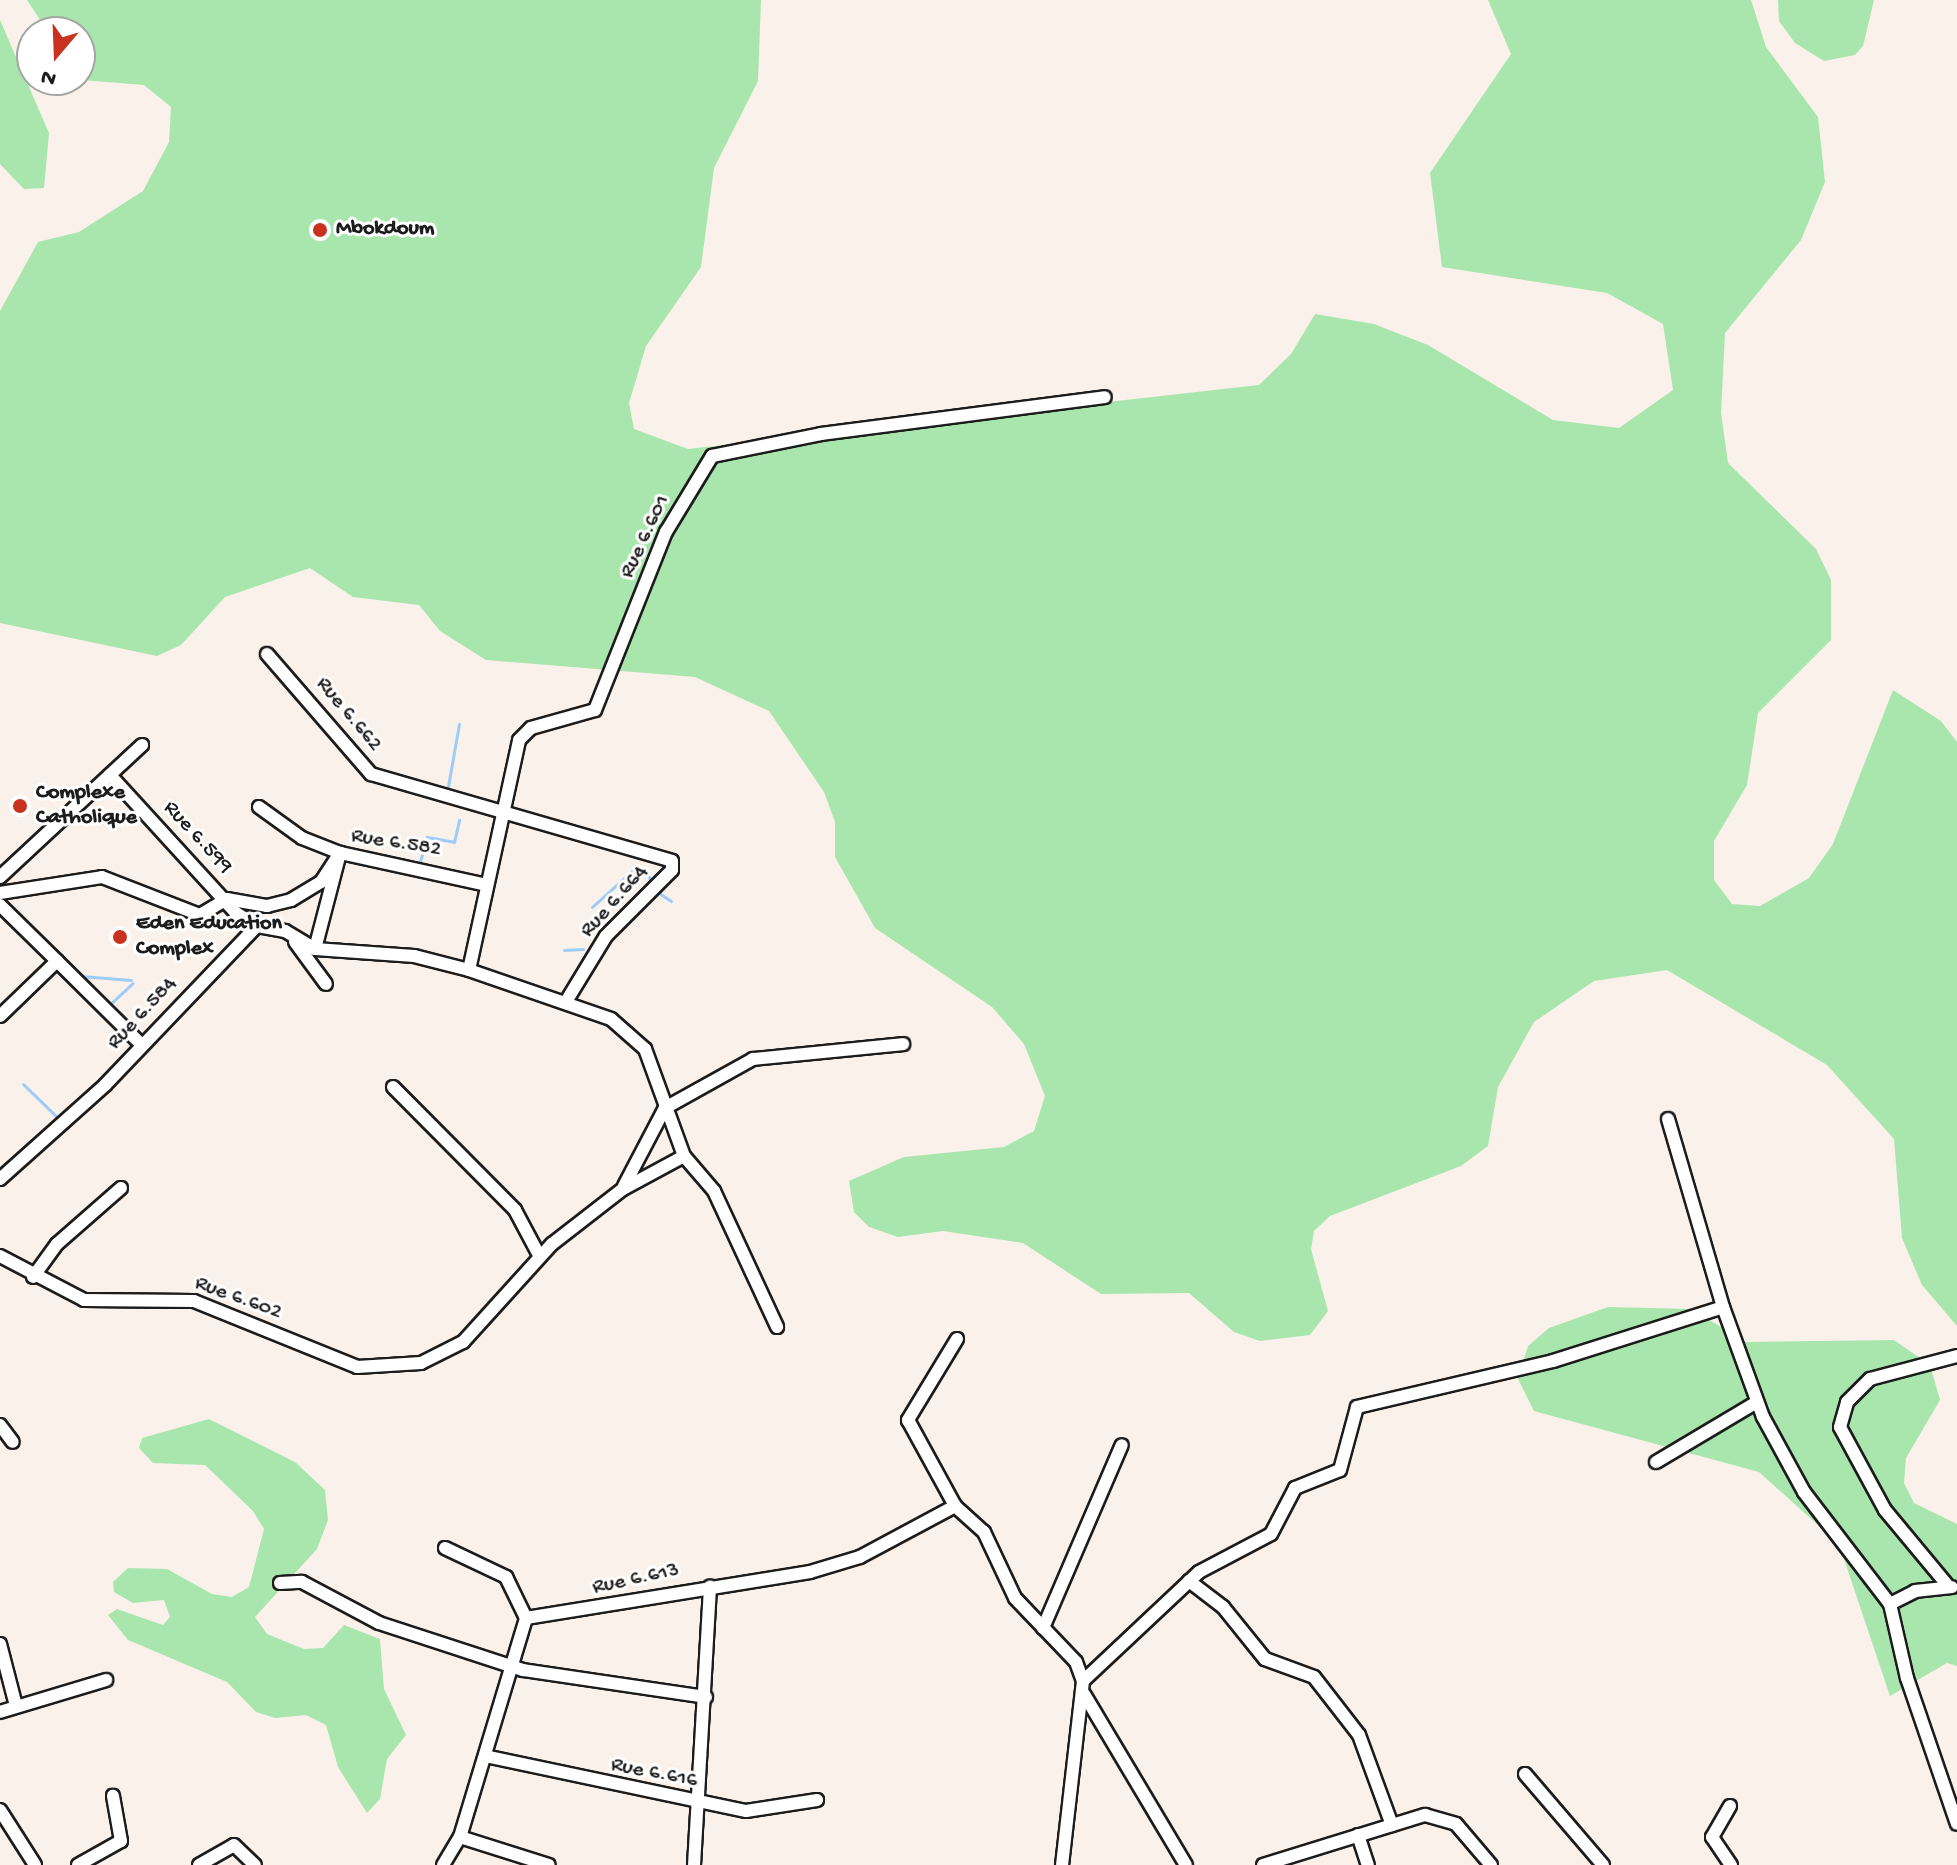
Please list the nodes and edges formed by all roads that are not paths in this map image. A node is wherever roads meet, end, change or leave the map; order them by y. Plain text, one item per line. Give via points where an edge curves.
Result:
1 (1105, 397) dead end
2 (267, 654) dead end
3 (142, 745) dead end
4 (110, 775) junction
5 (259, 807) dead end
6 (500, 813) junction
7 (340, 853) junction
8 (0, 877) edge
9 (482, 884) junction
10 (0, 893) edge
11 (227, 899) junction
12 (0, 905) edge
13 (257, 926) junction
14 (285, 931) junction
15 (315, 949) junction
16 (57, 961) junction
17 (469, 970) junction
18 (326, 984) dead end
19 (567, 1000) junction
20 (0, 1016) edge
21 (903, 1044) dead end
22 (142, 1045) junction
23 (393, 1087) dead end
24 (665, 1108) junction
25 (1668, 1119) dead end
26 (684, 1156) junction
27 (0, 1179) edge
28 (121, 1188) dead end
29 (623, 1189) junction
30 (0, 1256) edge
31 (540, 1257) junction
32 (33, 1277) junction
33 (1723, 1307) junction
34 (777, 1327) dead end
35 (957, 1339) dead end
36 (1957, 1356) edge
37 (1757, 1402) junction
38 (0, 1425) edge
39 (13, 1442) dead end
40 (1122, 1445) dead end
41 (1656, 1462) dead end
42 (955, 1506) junction
43 (445, 1548) dead end
44 (1189, 1581) junction
45 (280, 1583) dead end
46 (710, 1586) junction
47 (1953, 1586) edge
48 (1890, 1604) junction
49 (526, 1618) junction
50 (1043, 1628) junction
51 (0, 1644) edge
52 (512, 1663) junction
53 (106, 1680) dead end
54 (1083, 1687) junction
55 (706, 1697) junction
56 (16, 1706) junction
57 (0, 1712) edge
58 (485, 1756) junction
59 (1525, 1774) dead end
60 (113, 1796) dead end
61 (817, 1800) dead end
62 (699, 1803) junction
63 (1730, 1806) dead end
64 (0, 1810) edge
65 (1957, 1824) edge
66 (1392, 1825) junction
67 (1358, 1835) junction
68 (460, 1837) junction
69 (35, 1865) edge
70 (78, 1865) edge
71 (199, 1865) edge
72 (255, 1865) edge
73 (443, 1865) edge
74 (549, 1865) edge
75 (694, 1865) edge
76 (1062, 1865) edge
77 (1186, 1865) edge
78 (1263, 1865) edge
79 (1368, 1865) edge
80 (1491, 1865) edge
81 (1603, 1865) edge
82 (1731, 1865) edge

1 - 6 street, Rue 6.601 via 821,434 712,456 666,532 601,701 587,714 524,733
2 - 6 street, Rue 6.662 via 371,774
3 - 4 street
4 - 8 street
4 - 11 street, Rue 6.599
5 - 7 street via 302,838
6 - 9 street, Rue 6.601
6 - 19 street, Rue 6.664 via 563,825 672,861 672,870 606,936
7 - 9 street, Rue 6.582
7 - 11 street, Rue 6.582 via 321,882 291,900 267,906
7 - 15 street
9 - 17 street, Rue 6.601
10 - 11 street via 102,877 200,915
11 - 13 street, Rue 6.599
12 - 16 street
13 - 14 street
13 - 22 street, Rue 6.584
14 - 15 street
14 - 18 street
15 - 17 street via 414,956
16 - 20 street
16 - 22 street
17 - 19 street
19 - 24 street via 611,1019 637,1040
21 - 24 street via 753,1059
22 - 27 street, Rue 6.584
23 - 31 street via 515,1210
24 - 26 street
24 - 29 street
25 - 33 street
26 - 29 street
26 - 34 street via 714,1191
28 - 32 street via 57,1244
29 - 31 street
30 - 32 street, Rue 6.602
31 - 32 street, Rue 6.602 via 463,1342 421,1363 357,1367 194,1301 84,1300
33 - 37 street
33 - 44 street via 1553,1361 1357,1407 1340,1470 1295,1488 1271,1534
35 - 42 street via 908,1420
36 - 47 street via 1870,1379 1847,1402 1840,1427 1885,1510
37 - 41 street
37 - 48 street via 1811,1504
38 - 39 street
40 - 50 street
42 - 46 street, Rue 6.613 via 860,1557
42 - 50 street via 984,1532 1015,1598
43 - 49 street via 506,1577
44 - 54 street
44 - 66 street via 1223,1607 1265,1659 1314,1677 1359,1735
45 - 52 street via 302,1582 379,1623
46 - 49 street, Rue 6.613 via 628,1606
46 - 55 street
47 - 48 street
48 - 65 street via 1907,1678
49 - 52 street
50 - 54 street via 1076,1662
51 - 56 street
52 - 55 street via 565,1679
52 - 58 street
53 - 56 street
54 - 76 street
54 - 77 street
55 - 62 street
56 - 57 street
58 - 62 street, Rue 6.616
58 - 68 street
59 - 81 street
60 - 70 street via 120,1843
61 - 62 street, Rue 6.616 via 772,1811
62 - 75 street
63 - 82 street via 1712,1837
64 - 69 street
66 - 67 street
66 - 80 street via 1441,1817 1469,1834
67 - 78 street
67 - 79 street
68 - 73 street
68 - 74 street
71 - 72 street via 234,1845

